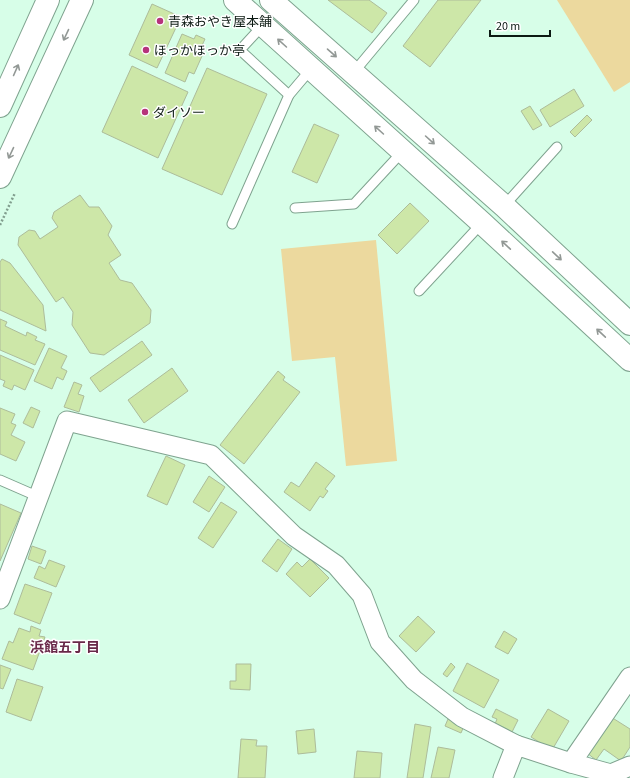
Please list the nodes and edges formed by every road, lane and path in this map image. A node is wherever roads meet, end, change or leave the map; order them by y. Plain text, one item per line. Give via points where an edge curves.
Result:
1 (48, 0) edge
2 (82, 0) edge
3 (235, 0) edge
4 (271, 0) edge
5 (414, 0) edge
6 (263, 26) junction
7 (311, 69) junction
8 (354, 72) junction
9 (289, 95) junction
10 (0, 106) edge
11 (557, 147) dead end
12 (403, 151) junction
13 (0, 177) edge
14 (504, 206) junction
15 (295, 208) dead end
16 (482, 223) junction
17 (232, 224) dead end
18 (419, 291) dead end
19 (630, 324) edge
20 (630, 360) edge
21 (0, 480) edge
22 (39, 497) junction
23 (0, 599) edge
24 (630, 677) edge
25 (516, 745) junction
26 (571, 763) junction
27 (630, 766) edge
28 (614, 776) edge
29 (503, 778) edge

10 -> 1 street
2 -> 13 street
3 - 6 street
4 -> 8 street
5 - 8 lane
7 -> 6 street
6 - 9 lane via 240,50
7 - 9 lane
12 -> 7 street
8 -> 14 street
9 - 17 lane
11 - 14 lane
12 - 15 lane via 354,204
12 - 16 street
14 -> 19 street
16 - 18 lane
20 -> 16 street
21 - 22 lane
22 - 23 street
22 - 25 street via 67,421 211,455 294,536 336,565 362,595 380,642 414,680 462,717
24 - 26 street
25 - 26 street
25 - 29 street
26 - 28 street
27 - 28 street

